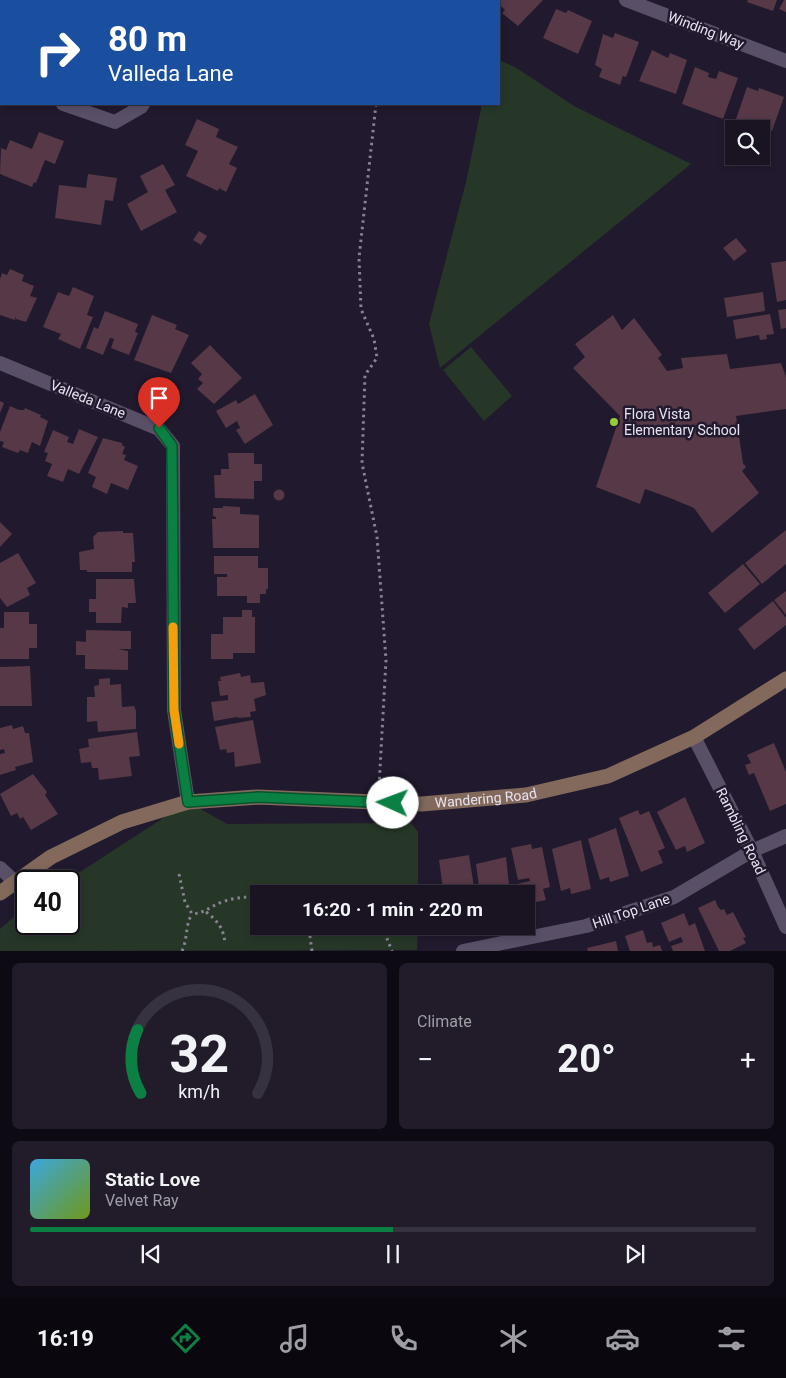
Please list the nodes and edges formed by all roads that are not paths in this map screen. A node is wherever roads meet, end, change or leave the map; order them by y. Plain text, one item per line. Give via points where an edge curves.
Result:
1 (626, 0) edge
2 (786, 61) edge
3 (66, 105) edge
4 (142, 105) edge
5 (0, 363) edge
6 (786, 679) edge
7 (694, 736) junction
8 (188, 802) junction
9 (786, 836) edge
10 (752, 851) junction
11 (0, 868) edge
12 (14, 881) junction
13 (0, 893) edge
14 (786, 927) edge
15 (463, 950) edge

1 - 2 street, Winding Way
3 - 4 street via 115,122
5 - 8 street, Valleda Lane via 159,428 172,446 174,710
6 - 7 street, Wandering Road
7 - 8 street, Wandering Road via 608,776 526,796 422,804 258,797
7 - 10 street, Rambling Road
8 - 12 street, Wandering Road via 122,822 51,857
9 - 10 street, Hill Top Lane
10 - 14 street, Rambling Road
10 - 15 street, Hill Top Lane via 674,897 586,926
11 - 12 street
12 - 13 street, Wandering Road

